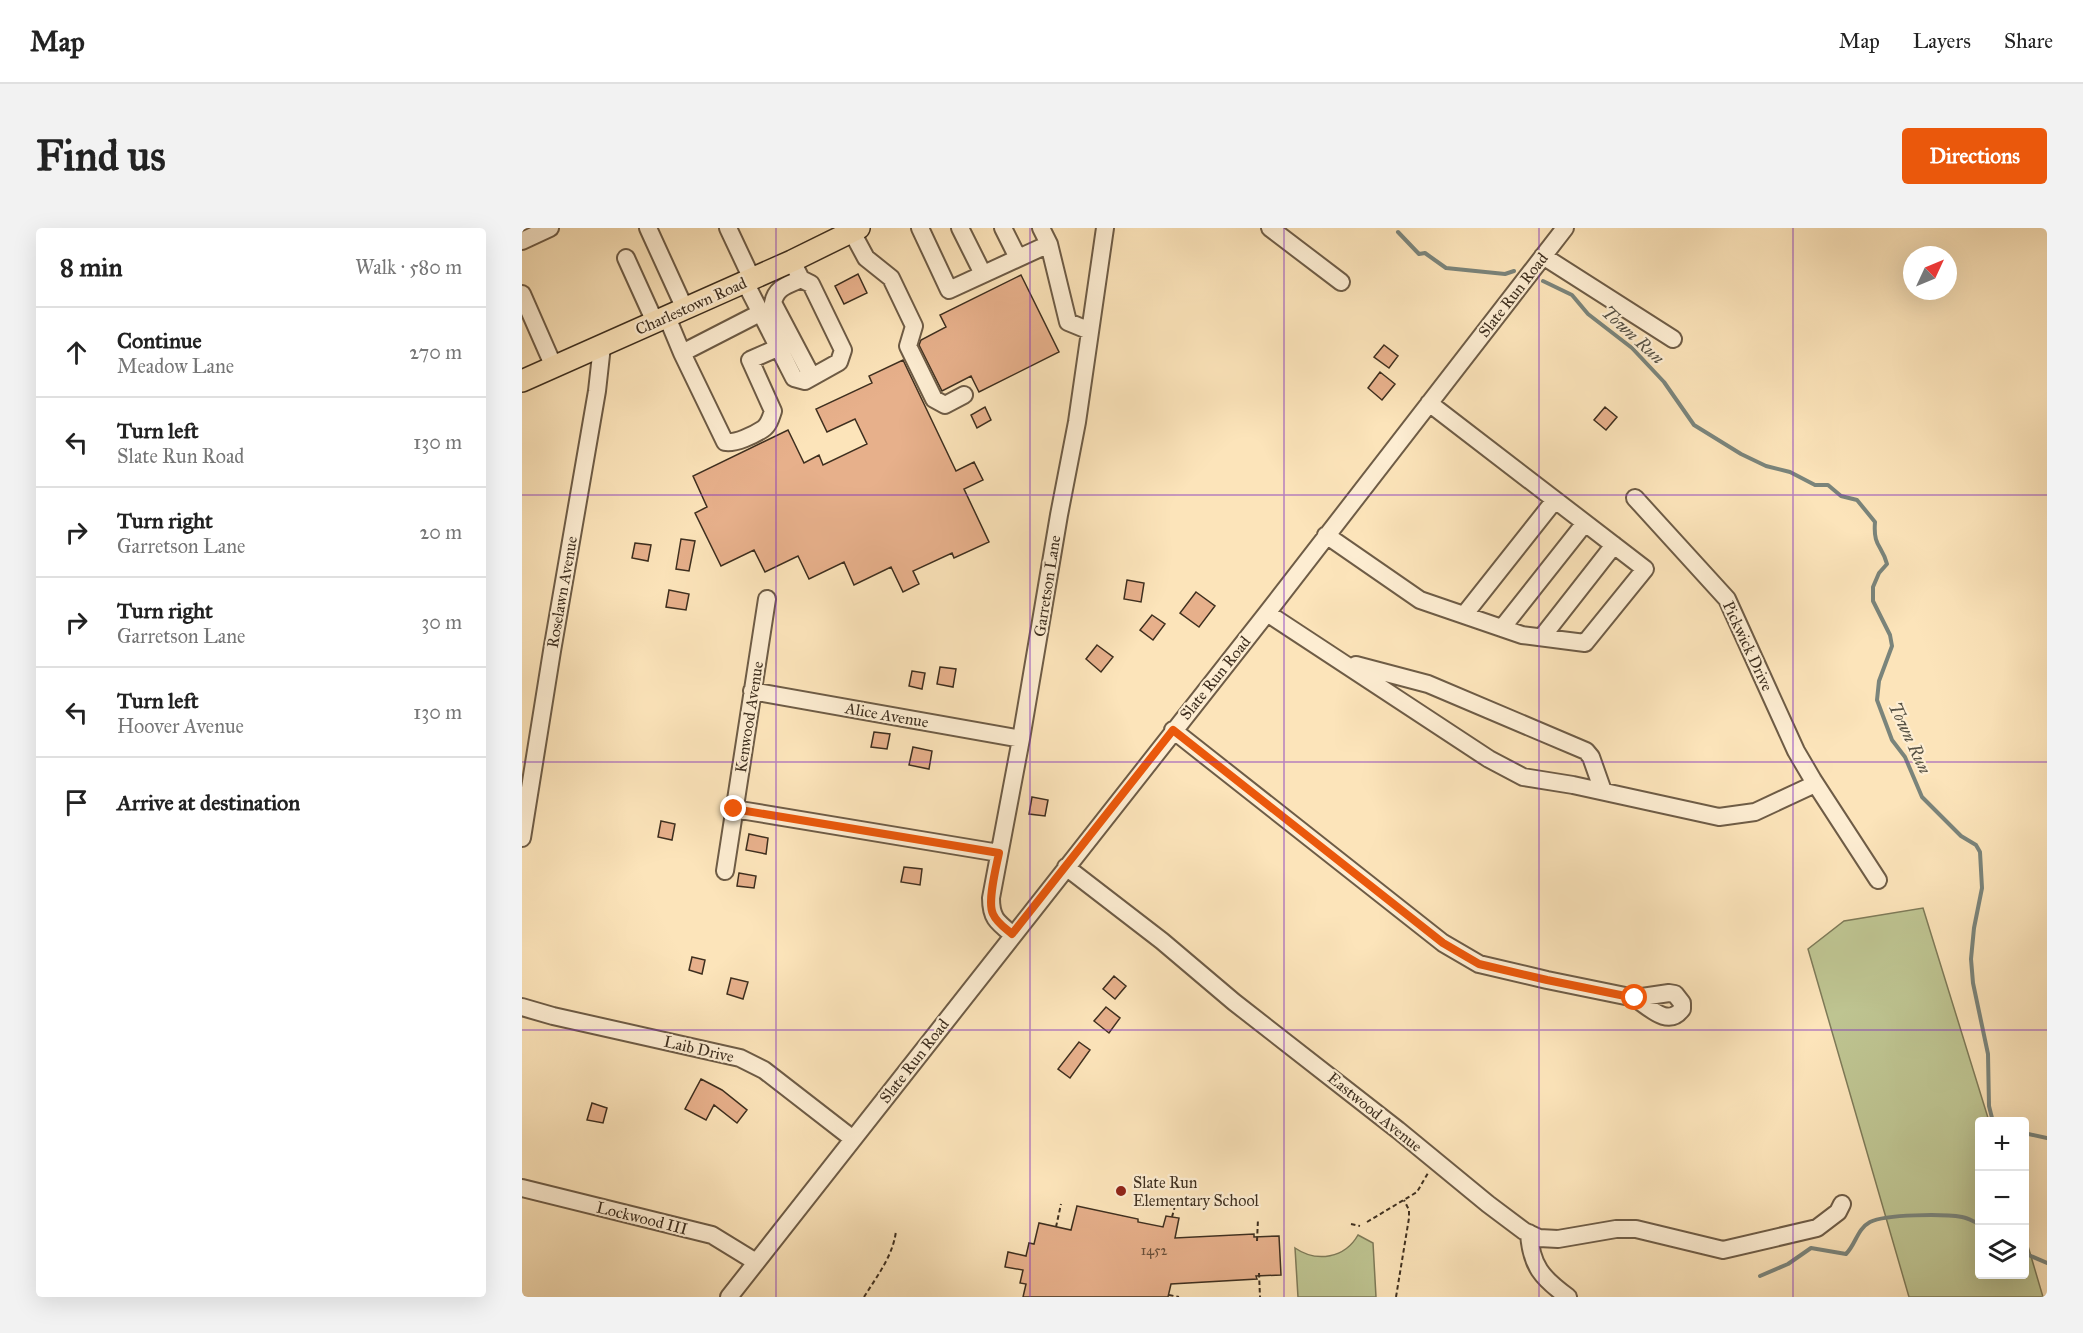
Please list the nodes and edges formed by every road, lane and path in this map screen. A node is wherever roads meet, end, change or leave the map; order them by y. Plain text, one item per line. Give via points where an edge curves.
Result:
1 (550, 228) edge
2 (648, 228) edge
3 (728, 228) edge
4 (920, 228) edge
5 (960, 228) edge
6 (1003, 228) edge
7 (1041, 228) edge
8 (1105, 228) edge
9 (1270, 228) edge
10 (1565, 228) edge
11 (856, 230) edge
12 (522, 241) edge
13 (1049, 244) junction
14 (1543, 256) junction
15 (626, 258) dead end
16 (1018, 258) junction
17 (797, 270) junction
18 (983, 274) junction
19 (748, 280) junction
20 (1341, 282) dead end
21 (522, 294) edge
22 (760, 313) junction
23 (669, 316) junction
24 (1090, 331) junction
25 (1673, 339) dead end
26 (786, 345) junction
27 (602, 346) junction
28 (682, 353) junction
29 (554, 367) junction
30 (522, 381) edge
31 (964, 395) dead end
32 (1430, 403) junction
33 (1635, 498) dead end
34 (1555, 500) junction
35 (1585, 523) junction
36 (1326, 535) junction
37 (1614, 546) junction
38 (767, 599) dead end
39 (1267, 613) junction
40 (1464, 615) junction
41 (1502, 628) junction
42 (1542, 637) junction
43 (1343, 661) junction
44 (752, 691) junction
45 (1173, 730) junction
46 (1021, 739) junction
47 (1815, 784) junction
48 (1603, 791) junction
49 (734, 809) junction
50 (522, 838) edge
51 (999, 853) junction
52 (1066, 867) junction
53 (725, 871) dead end
54 (1878, 880) dead end
55 (1012, 934) junction
56 (1635, 998) dead end
57 (522, 1007) edge
58 (853, 1139) junction
59 (1433, 1159) junction
60 (522, 1188) edge
61 (1404, 1200) junction
62 (1176, 1202) dead end
63 (1061, 1204) dead end
64 (1842, 1204) dead end
65 (1172, 1217) dead end
66 (1258, 1219) dead end
67 (1367, 1222) dead end
68 (1351, 1224) dead end
69 (1360, 1226) dead end
70 (1056, 1227) dead end
71 (896, 1231) dead end
72 (1529, 1233) junction
73 (1257, 1240) dead end
74 (756, 1262) junction
75 (1258, 1273) dead end
76 (1169, 1295) dead end
77 (729, 1297) edge
78 (864, 1297) edge
79 (1179, 1297) edge
80 (1260, 1297) edge
81 (1396, 1297) edge
82 (1568, 1297) edge

1 - 12 street
2 - 23 street
3 - 19 street
4 - 18 street via 949,290
5 - 18 street
6 - 16 street
7 - 13 street
8 - 24 street, Garretson Lane
9 - 20 street
10 - 14 street, Slate Run Road
11 - 17 main road, Charlestown Road
11 - 31 street via 866,258 891,278 914,326 908,346 934,399 945,405
13 - 16 street
13 - 24 street via 1068,322
14 - 25 street
14 - 32 street, Slate Run Road
15 - 23 street
16 - 18 street
17 - 19 main road, Charlestown Road
17 - 26 street via 773,303
17 - 26 street via 811,284 843,350 839,362 805,381 794,378
19 - 22 street
19 - 23 main road, Charlestown Road
21 - 29 street
22 - 26 street
22 - 28 street
23 - 27 main road, Charlestown Road
23 - 28 street
24 - 46 street, Garretson Lane
26 - 28 street via 750,360 773,411 765,428 731,443 725,442
27 - 29 main road, Charlestown Road
27 - 50 street, Roselawn Avenue
29 - 30 main road, Charlestown Road
32 - 34 street
32 - 36 street, Slate Run Road
33 - 47 street, Pickwick Drive via 1727,599 1784,726
34 - 35 street
34 - 40 street
35 - 37 street
35 - 41 street
36 - 39 street, Slate Run Road
36 - 40 street via 1420,600
37 - 42 street
37 - 42 street via 1645,569 1585,643
38 - 44 street, Kenwood Avenue
39 - 43 street
39 - 45 street, Slate Run Road
40 - 41 street
41 - 42 street
43 - 48 street via 1489,759 1523,777
43 - 48 street via 1428,684 1586,751
44 - 46 street, Alice Avenue
44 - 49 street, Kenwood Avenue
45 - 52 street, Slate Run Road
45 - 56 street via 1443,943 1479,964
46 - 51 street, Garretson Lane
47 - 48 street via 1755,812 1719,817
47 - 54 street, Pickwick Drive
49 - 51 street
49 - 53 street, Kenwood Avenue
51 - 55 street, Garretson Lane via 991,912
52 - 55 street, Slate Run Road
52 - 59 street, Eastwood Avenue
55 - 58 street, Slate Run Road
57 - 58 street, Laib Drive via 740,1058 764,1070
58 - 74 street, Slate Run Road
59 - 61 path via 1420,1190
59 - 72 street, Eastwood Avenue
60 - 74 street, Lockwood III via 712,1235
61 - 67 path
61 - 81 path via 1409,1218
62 - 65 path
63 - 70 path
64 - 72 street, Eastwood Avenue via 1838,1212 1817,1228 1723,1250 1636,1230 1616,1229 1558,1239
66 - 73 path
68 - 69 path
71 - 78 path via 889,1256
72 - 82 street via 1540,1273
74 - 77 street, Slate Run Road
75 - 80 path
76 - 79 path

